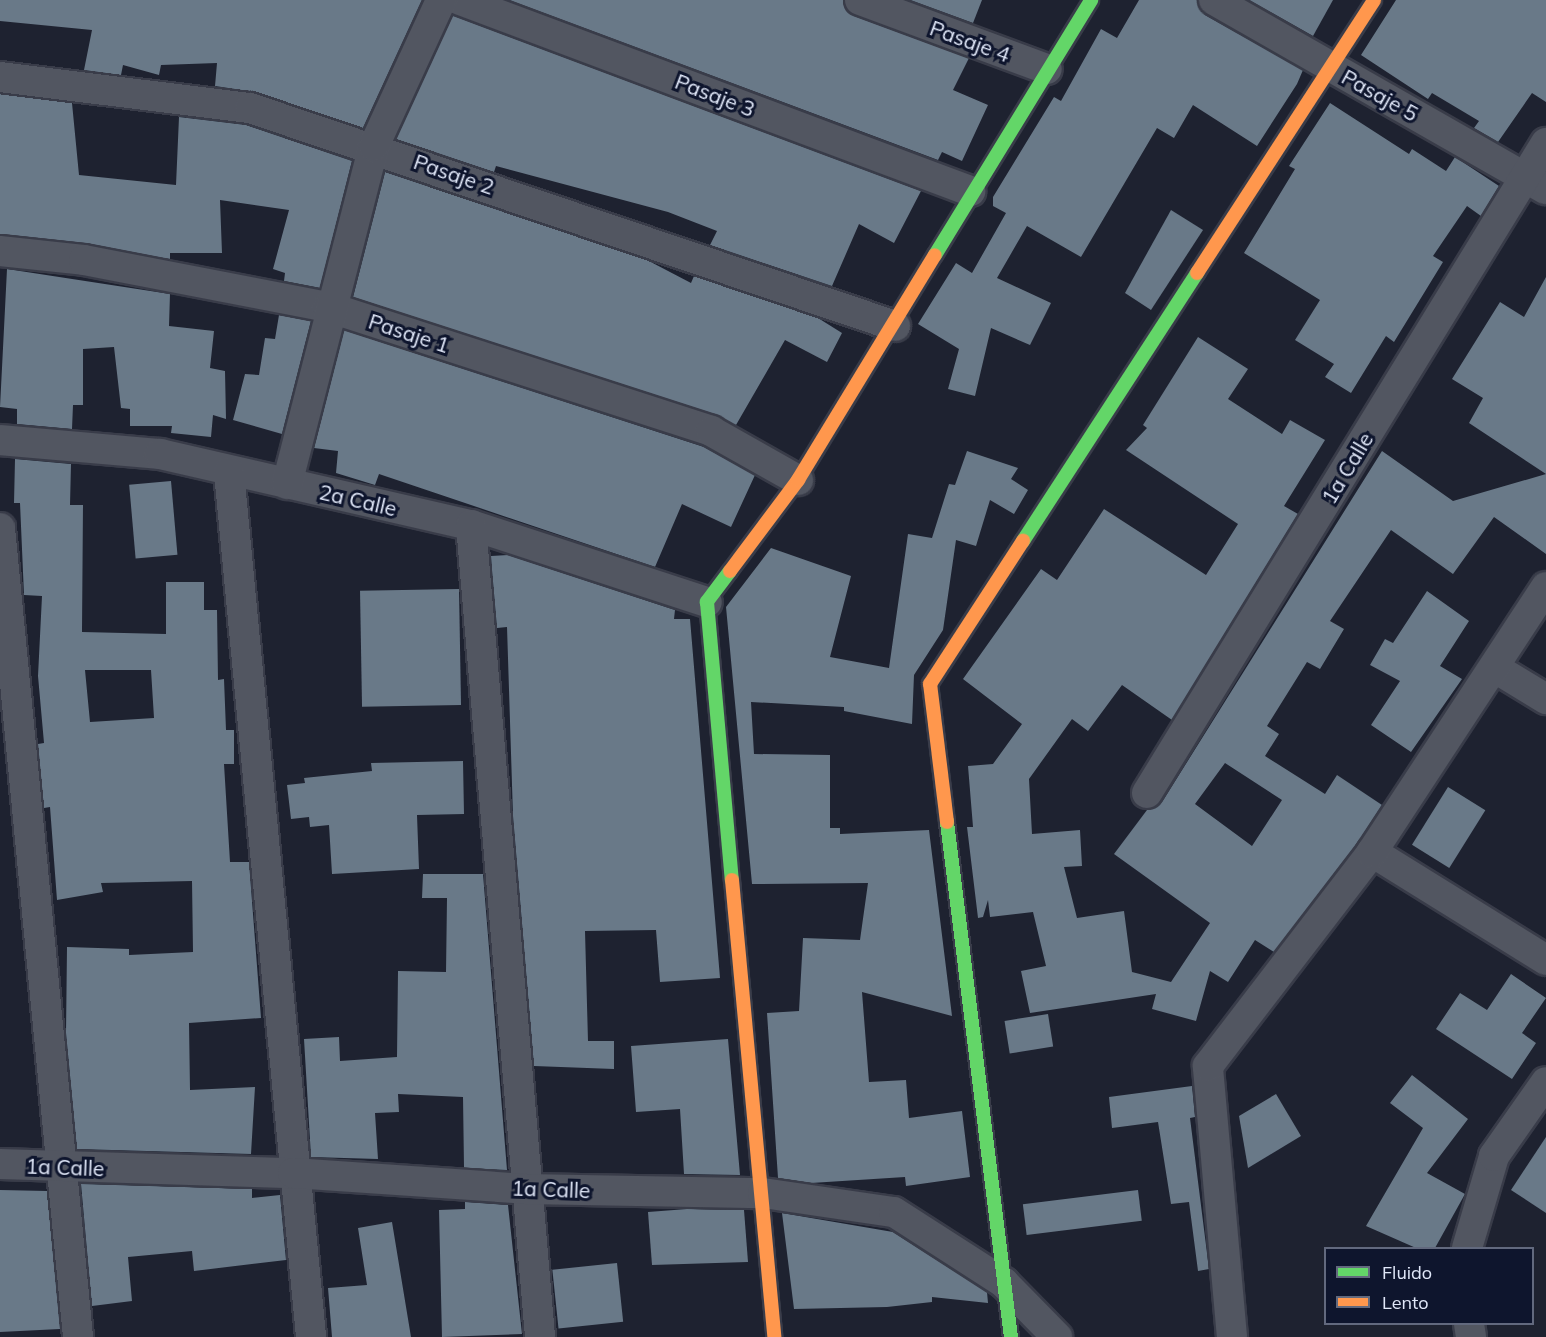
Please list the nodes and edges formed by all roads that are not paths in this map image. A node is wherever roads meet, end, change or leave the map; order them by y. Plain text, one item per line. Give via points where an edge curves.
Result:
1 (441, 0) edge
2 (460, 0) edge
3 (860, 0) edge
4 (1091, 0) edge
5 (1214, 0) edge
6 (1374, 0) edge
7 (1332, 68) junction
8 (1047, 69) junction
9 (0, 77) edge
10 (1546, 143) edge
11 (374, 146) junction
12 (1536, 182) edge
13 (970, 191) junction
14 (0, 251) edge
15 (328, 307) junction
16 (895, 326) junction
17 (0, 440) edge
18 (229, 472) junction
19 (798, 480) junction
20 (287, 484) junction
21 (471, 525) junction
22 (0, 528) edge
23 (1546, 586) edge
24 (707, 602) junction
25 (1495, 668) junction
26 (1546, 699) edge
27 (1148, 793) dead end
28 (1372, 852) junction
29 (1546, 960) edge
30 (1546, 1082) edge
31 (0, 1164) edge
32 (61, 1167) junction
33 (293, 1173) junction
34 (525, 1189) junction
35 (762, 1193) junction
36 (1467, 1247) edge
37 (1004, 1284) junction
38 (78, 1337) edge
39 (311, 1337) edge
40 (540, 1337) edge
41 (774, 1337) edge
42 (1011, 1337) edge
43 (1057, 1337) edge
44 (1232, 1337) edge

1 - 11 street
2 - 13 street, Pasaje 3
3 - 8 street, Pasaje 4
4 - 8 street
5 - 7 street, Pasaje 5
6 - 7 street
7 - 12 street, Pasaje 5
7 - 37 street via 930,684
8 - 13 street
9 - 11 street, Pasaje 2 via 250,108
10 - 12 street, 1a Calle
11 - 15 street
11 - 16 street, Pasaje 2
12 - 27 street, 1a Calle
13 - 16 street
14 - 15 street, Pasaje 1 via 84,260
15 - 19 street, Pasaje 1 via 711,431
15 - 20 street
16 - 19 street
17 - 18 street, 2a Calle via 160,454
18 - 20 street, 2a Calle
18 - 33 street
19 - 24 street
20 - 21 street, 2a Calle
21 - 24 street, 2a Calle
21 - 34 street
22 - 32 street
23 - 25 street
24 - 35 street
25 - 26 street
25 - 28 street
28 - 29 street
28 - 44 street via 1208,1066
30 - 36 street via 1494,1156
31 - 32 street, 1a Calle
32 - 33 street, 1a Calle
32 - 38 street
33 - 34 street, 1a Calle
33 - 39 street
34 - 35 street, 1a Calle
34 - 40 street
35 - 37 street, 1a Calle via 894,1212
35 - 41 street
37 - 42 street
37 - 43 street, 1a Calle

